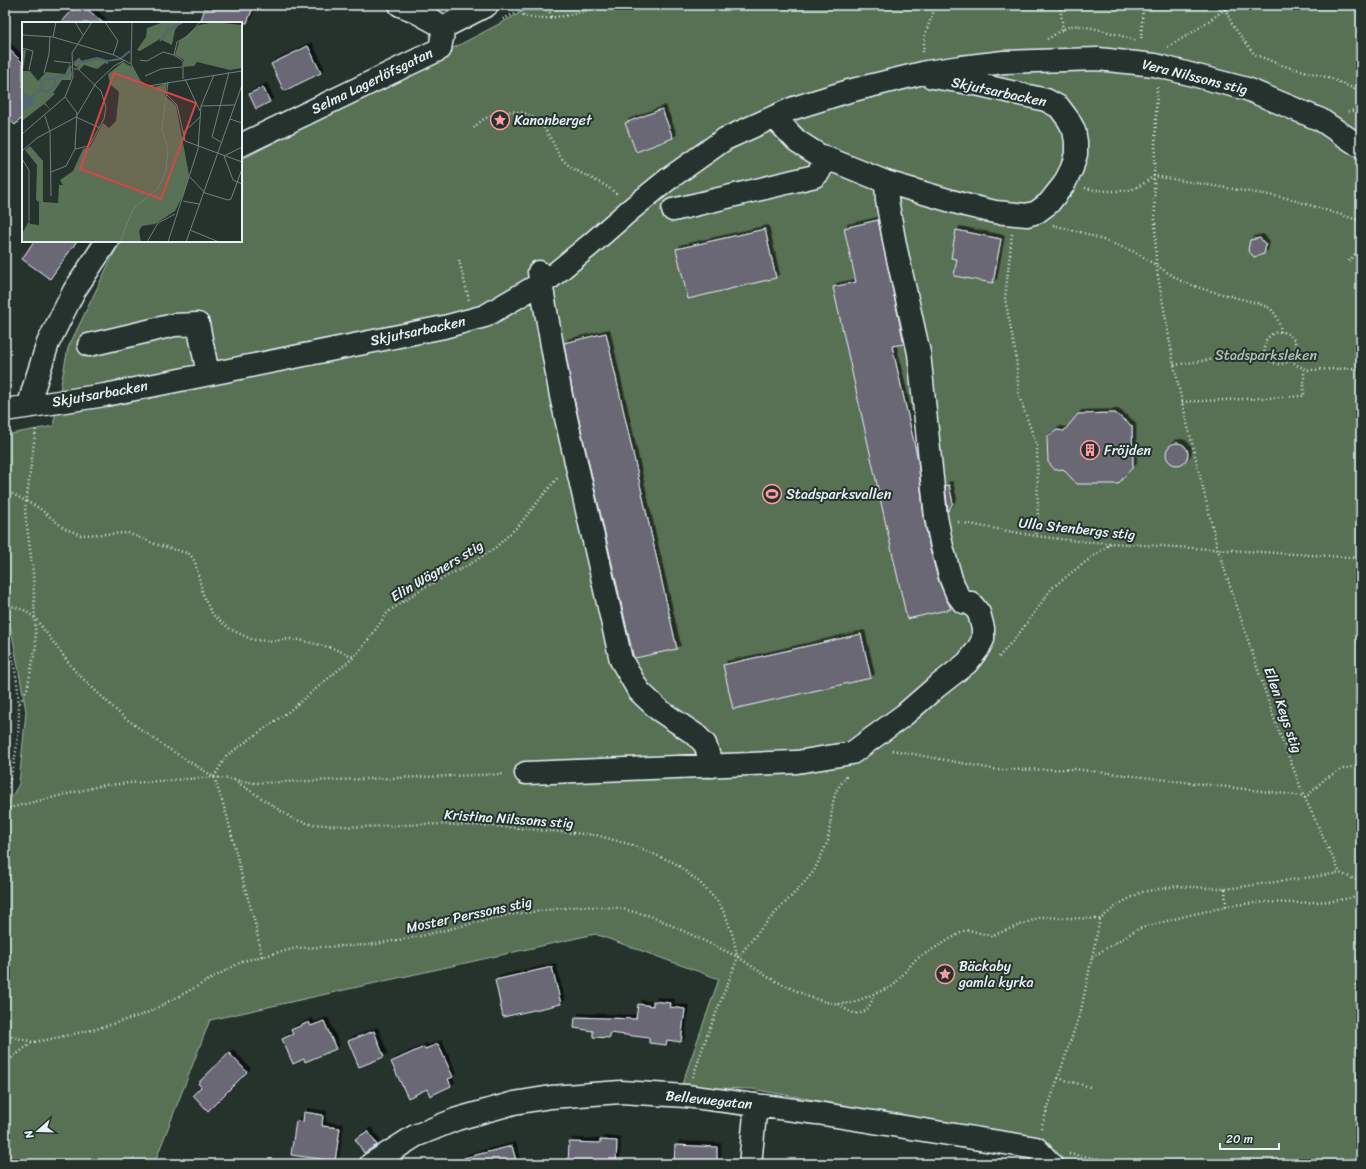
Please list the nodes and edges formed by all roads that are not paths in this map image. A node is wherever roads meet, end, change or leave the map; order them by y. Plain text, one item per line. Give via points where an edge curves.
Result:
1 (400, 5) edge
2 (487, 5) edge
3 (444, 27) junction
4 (923, 73) junction
5 (774, 117) junction
6 (242, 145) edge
7 (1361, 147) edge
8 (826, 158) junction
9 (886, 182) junction
10 (673, 210) dead end
11 (105, 242) edge
12 (540, 277) junction
13 (89, 345) dead end
14 (208, 374) junction
15 (29, 405) junction
16 (5, 410) edge
17 (712, 766) junction
18 (526, 773) road end
19 (756, 1105) junction
20 (1059, 1159) edge
21 (371, 1164) edge
22 (750, 1164) edge

1 - 3 street
2 - 3 street
3 - 6 street, Selma Lagerlöfsgatan via 440,49
4 - 5 street, Skjutsarbacken via 849,91
4 - 7 street, Vera Nilssons stig via 1004,62 1098,59 1155,65 1247,89 1322,120
4 - 9 street, Skjutsarbacken via 938,79 976,84 1046,100 1059,107 1074,130 1076,154 1072,168 1049,204 1027,215 965,206
5 - 8 street via 797,141
5 - 12 street, Skjutsarbacken via 725,139 667,180 550,278
8 - 9 street
8 - 10 street via 815,176
9 - 17 street via 888,207 919,353 936,517 942,547 957,594 963,602 971,603 979,613 983,639 967,663 859,749 797,762
11 - 15 street via 74,291 48,343
12 - 14 street, Skjutsarbacken via 485,316 444,327
12 - 17 street via 561,396 621,660 639,691 659,710 696,734 705,744
13 - 14 street via 174,325 198,324
14 - 15 street, Skjutsarbacken via 105,394
15 - 16 street, Skjutsarbacken
17 - 18 street
19 - 20 street, Bellevuegatan via 1036,1148
19 - 21 street, Bellevuegatan via 686,1096 621,1092 551,1097 514,1103 457,1119 415,1136
19 - 22 street

